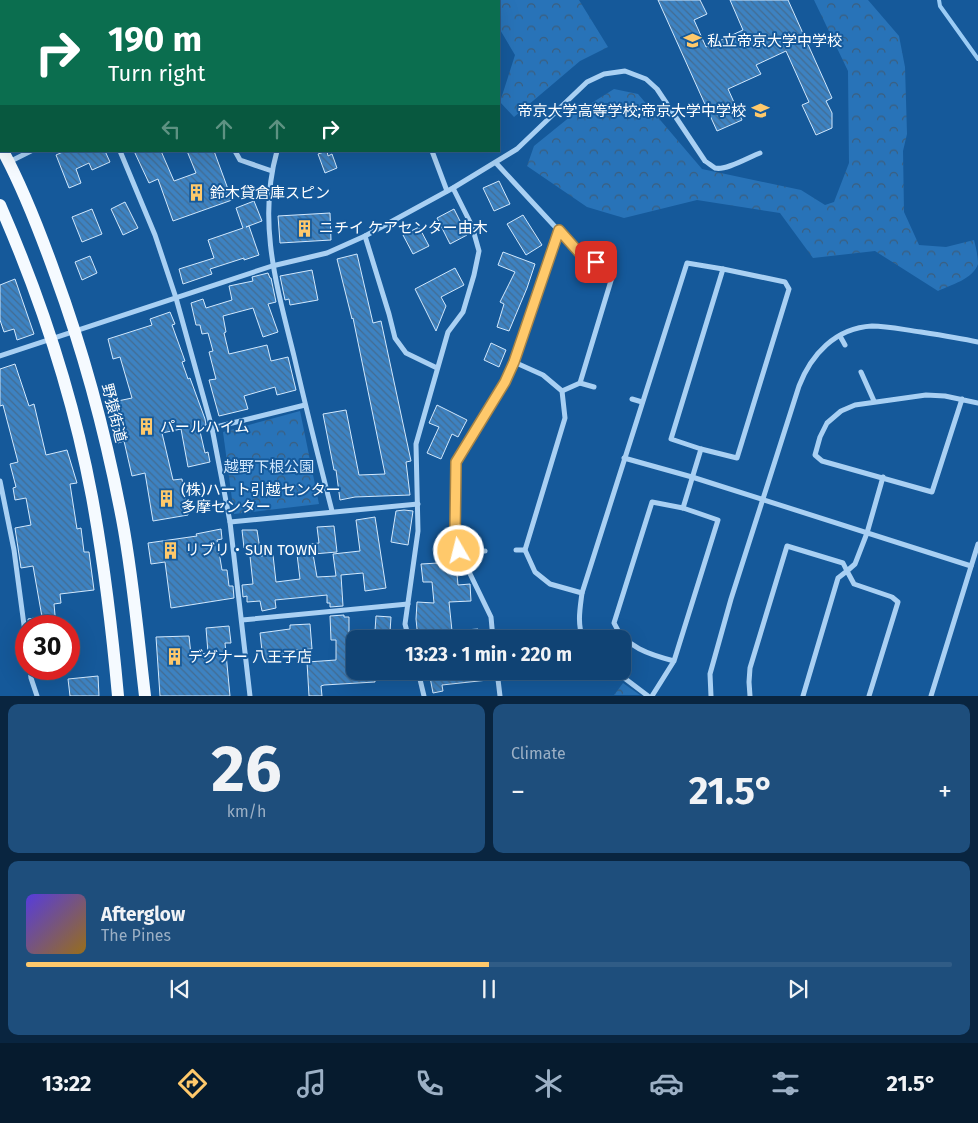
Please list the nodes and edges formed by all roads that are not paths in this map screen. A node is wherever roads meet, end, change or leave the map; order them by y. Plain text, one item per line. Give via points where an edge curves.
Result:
1 (27, 152) edge
2 (120, 152) edge
3 (236, 152) edge
4 (277, 152) edge
5 (432, 152) edge
6 (760, 153) dead end
7 (6, 157) edge
8 (496, 163) junction
9 (272, 171) junction
10 (453, 188) junction
11 (447, 191) junction
12 (0, 205) edge
13 (559, 230) junction
14 (365, 236) junction
15 (272, 266) junction
16 (723, 268) junction
17 (176, 298) junction
18 (75, 330) junction
19 (840, 336) junction
20 (51, 338) junction
21 (978, 342) edge
22 (845, 345) dead end
23 (0, 356) edge
24 (514, 362) junction
25 (437, 368) junction
26 (860, 372) dead end
27 (580, 383) junction
28 (594, 387) dead end
29 (562, 391) junction
30 (632, 399) dead end
31 (962, 399) junction
32 (642, 402) junction
33 (874, 402) junction
34 (978, 403) edge
35 (305, 405) junction
36 (212, 428) junction
37 (701, 449) junction
38 (624, 458) junction
39 (692, 476) junction
40 (883, 478) junction
41 (0, 481) edge
42 (762, 500) junction
43 (418, 504) junction
44 (683, 508) junction
45 (332, 511) junction
46 (230, 522) junction
47 (867, 533) junction
48 (978, 544) edge
49 (516, 550) dead end
50 (525, 550) junction
51 (459, 551) junction
52 (485, 551) dead end
53 (971, 566) junction
54 (847, 571) junction
55 (582, 593) junction
56 (408, 604) junction
57 (23, 615) edge
58 (242, 620) junction
59 (407, 630) edge
60 (492, 630) edge
61 (581, 630) edge
62 (674, 661) junction
63 (32, 680) edge
64 (420, 680) edge
65 (498, 680) edge
66 (627, 680) edge
67 (37, 696) edge
68 (118, 696) edge
69 (144, 696) edge
70 (250, 696) edge
71 (424, 696) edge
72 (500, 696) edge
73 (648, 696) edge
74 (652, 696) edge
75 (711, 696) edge
76 (750, 696) edge
77 (802, 696) edge
78 (869, 696) edge
79 (931, 696) edge

1 - 7 street
2 - 17 street
3 - 9 street via 240,160
4 - 9 street
5 - 11 street
6 - 8 street via 729,167 714,167 705,161 657,89 646,79 625,71 604,74 587,82 517,149
7 - 18 main road, 野猿街道 via 43,242
8 - 10 street
8 - 13 street
9 - 15 street via 268,214
10 - 11 street
10 - 25 street via 472,226 479,251 463,312 448,332
11 - 14 street
12 - 20 main road
13 - 24 street
13 - 27 street via 584,258 609,267 612,274
14 - 15 street via 327,252
14 - 25 street via 395,338 406,353
15 - 17 street
15 - 35 street
16 - 32 street via 687,263
16 - 37 street via 672,439
16 - 37 street via 785,282 789,289 737,458
17 - 18 street
17 - 36 street
18 - 20 street
18 - 69 main road, 野猿街道 via 122,518
19 - 21 street via 871,326
19 - 22 street
19 - 42 street via 818,353 805,372
20 - 23 street
20 - 68 main road via 92,497 105,576
24 - 29 street via 544,375
24 - 51 street via 456,462 455,534
25 - 43 street via 416,444
26 - 33 street
27 - 28 street
27 - 29 street
29 - 50 street via 564,418
30 - 32 street
31 - 33 street via 926,395
31 - 34 street
31 - 40 street via 932,492
32 - 38 street
33 - 40 street via 855,404 827,423 815,455 822,461
35 - 36 street
35 - 45 street
36 - 46 street
37 - 39 street
38 - 39 street
38 - 55 street
39 - 42 street
39 - 44 street
40 - 47 street
41 - 57 street
42 - 47 street
42 - 75 street via 710,674
43 - 45 street
43 - 56 street via 418,530
44 - 62 street via 718,520
44 - 62 street via 652,502 614,623 618,633 646,653
45 - 46 street
46 - 58 street
47 - 53 street
47 - 54 street via 855,564
48 - 53 street
49 - 50 street
50 - 55 street via 536,572 550,584
51 - 52 street
51 - 60 street via 491,617
53 - 79 street
54 - 76 street via 843,563 787,546 750,668
54 - 77 street via 838,578
54 - 78 street via 854,584 898,602
55 - 61 street via 578,618
56 - 58 street
56 - 59 street
58 - 70 street
62 - 74 street
63 - 67 street
64 - 71 street
65 - 72 street
66 - 73 street

